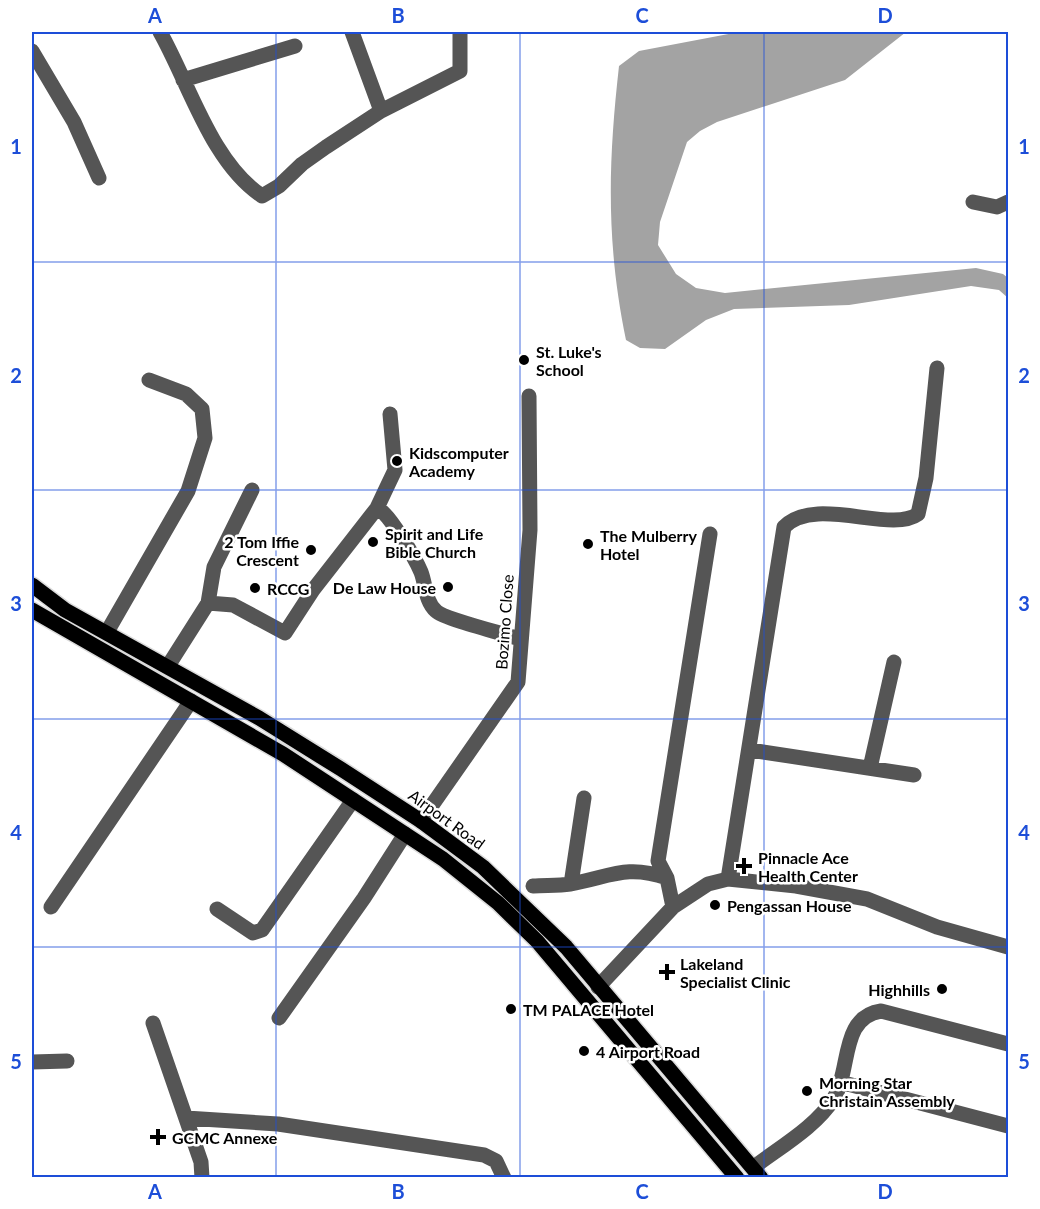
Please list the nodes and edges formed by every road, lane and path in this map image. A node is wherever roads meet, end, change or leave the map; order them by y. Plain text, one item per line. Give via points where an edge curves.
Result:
1 (160, 32) edge
2 (352, 32) edge
3 (460, 32) edge
4 (295, 46) dead end
5 (32, 51) edge
6 (183, 80) junction
7 (381, 111) junction
8 (99, 178) dead end
9 (974, 202) dead end
10 (1008, 202) edge
11 (937, 368) dead end
12 (149, 380) dead end
13 (529, 396) dead end
14 (390, 414) dead end
15 (252, 490) dead end
16 (377, 508) junction
17 (710, 534) dead end
18 (32, 585) edge
19 (208, 603) junction
20 (32, 610) edge
21 (107, 632) junction
22 (520, 639) junction
23 (894, 662) dead end
24 (168, 666) junction
25 (191, 701) junction
26 (750, 750) junction
27 (870, 768) junction
28 (341, 769) junction
29 (914, 775) dead end
30 (331, 786) junction
31 (584, 798) dead end
32 (353, 800) junction
33 (421, 821) junction
34 (405, 834) junction
35 (667, 878) junction
36 (728, 879) junction
37 (571, 884) junction
38 (532, 886) dead end
39 (51, 907) dead end
40 (673, 907) junction
41 (217, 909) dead end
42 (1008, 947) edge
43 (598, 987) junction
44 (279, 1018) dead end
45 (153, 1023) dead end
46 (1008, 1044) edge
47 (67, 1061) dead end
48 (32, 1062) edge
49 (840, 1082) junction
50 (186, 1118) junction
51 (1008, 1126) edge
52 (757, 1172) edge
53 (202, 1178) edge
54 (504, 1178) edge
55 (737, 1178) edge

1 - 6 street
2 - 7 street
3 - 7 street via 460,71
4 - 6 street
5 - 8 street via 74,122
6 - 7 street via 210,134 236,171 262,196
9 - 10 street via 997,207
11 - 26 street via 926,478 918,514 907,520 807,515 784,527
12 - 21 street via 186,394 202,410 205,438 188,491
13 - 22 street, Bozimo Close via 530,530
14 - 16 street via 395,470
15 - 19 street via 214,567
16 - 19 street via 285,633 233,604
16 - 22 street via 394,523 420,571 436,612
17 - 35 street via 658,861
18 - 21 main road, Airport Road via 65,610
19 - 24 street
20 - 25 main road
21 - 24 main road, Airport Road
22 - 33 street, Bozimo Close via 518,682
23 - 27 street
24 - 28 main road, Airport Road
25 - 30 main road
25 - 39 street
26 - 27 street
26 - 36 street
27 - 29 street
28 - 30 main road
28 - 33 main road, Airport Road
30 - 32 main road
31 - 37 street
32 - 34 main road
32 - 41 street via 262,930 253,933
33 - 43 main road, Airport Road via 483,867 524,904 566,946
34 - 44 street
34 - 55 main road via 498,903 537,941
35 - 37 street via 645,871 623,872
35 - 40 street
36 - 40 street via 708,884
36 - 42 street via 867,899 938,927
37 - 38 street
40 - 43 street
43 - 52 main road, Airport Road
45 - 50 street
46 - 49 street via 872,1012 854,1028
47 - 48 street
49 - 51 street
49 - 52 street via 834,1098 814,1120
50 - 53 street via 201,1162
50 - 54 street via 278,1124 484,1155 496,1161

